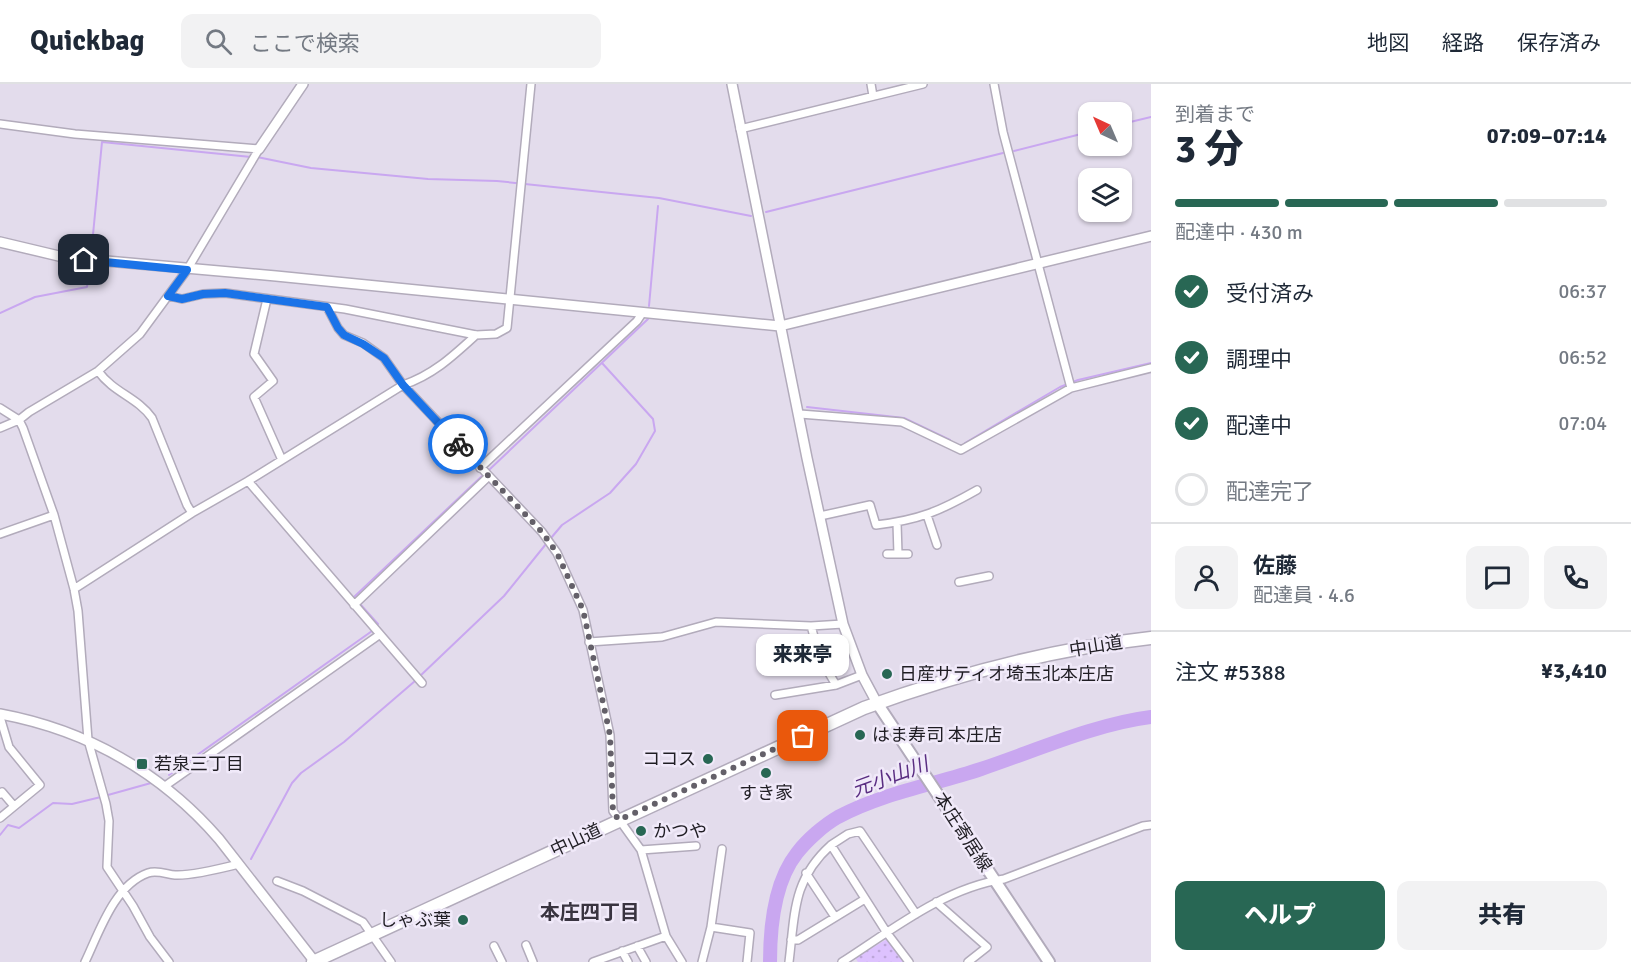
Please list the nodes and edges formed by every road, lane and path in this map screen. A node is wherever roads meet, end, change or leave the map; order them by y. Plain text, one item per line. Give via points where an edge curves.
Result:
1 (303, 84) edge
2 (531, 84) edge
3 (732, 84) edge
4 (871, 84) edge
5 (923, 84) edge
6 (994, 84) edge
7 (873, 96) junction
8 (0, 124) edge
9 (740, 129) junction
10 (258, 149) junction
11 (1151, 236) edge
12 (0, 242) edge
13 (1038, 264) junction
14 (187, 270) junction
15 (168, 296) junction
16 (267, 299) junction
17 (509, 299) junction
18 (327, 307) junction
19 (642, 312) junction
20 (780, 326) junction
21 (476, 335) junction
22 (1151, 368) edge
23 (98, 371) junction
24 (403, 385) junction
25 (1071, 388) junction
26 (0, 408) edge
27 (800, 414) junction
28 (20, 420) junction
29 (0, 428) edge
30 (282, 460) junction
31 (480, 468) junction
32 (489, 476) junction
33 (248, 481) junction
34 (977, 490) dead end
35 (192, 513) junction
36 (54, 515) junction
37 (927, 515) junction
38 (820, 516) junction
39 (897, 523) junction
40 (0, 534) edge
41 (937, 545) dead end
42 (887, 554) dead end
43 (898, 554) junction
44 (908, 554) dead end
45 (989, 576) dead end
46 (959, 582) dead end
47 (74, 589) junction
48 (354, 605) junction
49 (843, 624) junction
50 (811, 626) junction
51 (379, 635) junction
52 (1151, 638) edge
53 (589, 642) junction
54 (862, 675) junction
55 (422, 683) dead end
56 (836, 685) junction
57 (776, 695) dead end
58 (877, 704) junction
59 (0, 715) edge
60 (88, 740) junction
61 (165, 786) junction
62 (0, 794) edge
63 (14, 806) junction
64 (0, 818) edge
65 (619, 820) junction
66 (1151, 825) edge
67 (831, 845) junction
68 (696, 846) dead end
69 (722, 849) dead end
70 (641, 850) junction
71 (239, 864) junction
72 (806, 873) junction
73 (995, 880) junction
74 (277, 881) dead end
75 (123, 891) junction
76 (865, 899) junction
77 (936, 902) junction
78 (916, 914) junction
79 (835, 917) junction
80 (711, 927) junction
81 (887, 933) junction
82 (372, 936) junction
83 (666, 936) junction
84 (791, 940) junction
85 (526, 945) dead end
86 (494, 946) dead end
87 (637, 946) junction
88 (622, 951) junction
89 (85, 962) edge
90 (169, 962) edge
91 (314, 962) edge
92 (391, 962) edge
93 (502, 962) edge
94 (533, 962) edge
95 (595, 962) edge
96 (628, 962) edge
97 (646, 962) edge
98 (682, 962) edge
99 (702, 962) edge
100 (747, 962) edge
101 (789, 962) edge
102 (842, 962) edge
103 (909, 962) edge
104 (968, 962) edge
105 (1049, 962) edge

1 - 10 street
2 - 17 street
3 - 9 street
4 - 7 street
5 - 7 street
6 - 13 street
7 - 9 street
8 - 10 street
9 - 20 street
10 - 14 street
11 - 13 street
12 - 14 street via 63,257
13 - 20 street
13 - 25 street
14 - 15 street
14 - 17 street
15 - 16 street via 182,299 225,293
15 - 23 street via 141,334
16 - 18 street
16 - 30 street via 254,354 273,381 254,397
17 - 19 street
17 - 21 street via 507,328 496,334
18 - 21 street
18 - 24 street via 344,335 384,358
19 - 20 street
19 - 31 street via 637,321
20 - 27 street
21 - 24 street via 439,368
22 - 25 street
23 - 28 street
23 - 35 street via 152,418
24 - 30 street
24 - 31 street
25 - 27 street via 961,450 902,422
26 - 28 street
27 - 38 street
28 - 29 street
28 - 36 street
30 - 33 street
31 - 32 street
32 - 48 street
32 - 53 street via 557,553 583,610
33 - 35 street
33 - 48 street
34 - 37 street
35 - 47 street
36 - 40 street
36 - 47 street
37 - 39 street
37 - 41 street
38 - 39 street via 870,505 876,525
38 - 49 street
39 - 43 street
42 - 43 street
43 - 44 street
45 - 46 street
47 - 60 street
48 - 51 street
49 - 50 street
49 - 54 street
50 - 53 street via 716,622 662,637
50 - 56 street via 820,657
51 - 55 street
51 - 61 street
52 - 58 highway, 中山道 via 1023,659
53 - 65 street via 610,735 613,812
54 - 56 street
54 - 58 street
56 - 57 street
58 - 65 highway, 中山道
58 - 73 main road, 本庄寄居線
59 - 60 street
59 - 63 street via 9,747 40,785
60 - 61 street
60 - 75 street via 109,820 106,867
61 - 71 street via 202,820
62 - 63 street
63 - 64 street
65 - 70 street
65 - 82 highway, 中山道
66 - 73 street
67 - 72 street
67 - 76 street
67 - 78 street via 860,831
68 - 70 street
69 - 80 street
70 - 83 street
71 - 75 street via 176,875 149,873
71 - 91 street
72 - 79 street
72 - 84 street via 798,892
73 - 77 street
73 - 105 main road, 本庄寄居線
74 - 82 street via 363,922
75 - 89 street via 106,914
75 - 90 street
76 - 79 street
76 - 81 street
77 - 78 street
77 - 104 street via 987,947
78 - 81 street
79 - 84 street via 798,940
80 - 99 street
80 - 100 street via 750,933
81 - 102 street
81 - 103 street
82 - 91 highway, 中山道
82 - 92 street
83 - 87 street
83 - 98 street
84 - 101 street
85 - 94 street
86 - 93 street
87 - 88 street
87 - 97 street
88 - 95 street
88 - 96 street

